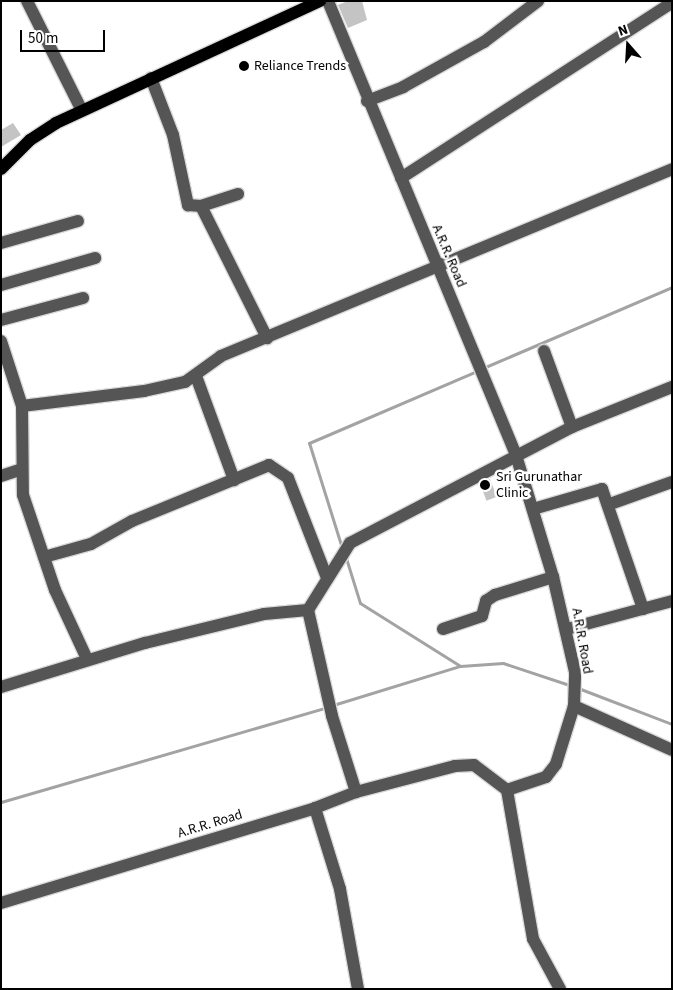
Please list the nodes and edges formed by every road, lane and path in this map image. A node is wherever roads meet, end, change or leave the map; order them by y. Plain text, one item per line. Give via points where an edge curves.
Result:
1 (27, 1) edge
2 (320, 1) edge
3 (328, 1) edge
4 (538, 1) edge
5 (672, 3) edge
6 (151, 78) junction
7 (367, 101) junction
8 (82, 109) junction
9 (1, 169) edge
10 (672, 169) edge
11 (401, 178) junction
12 (238, 194) dead end
13 (201, 206) junction
14 (78, 222) dead end
15 (1, 243) edge
16 (95, 258) dead end
17 (436, 264) junction
18 (1, 285) edge
19 (83, 298) dead end
20 (1, 320) edge
21 (267, 338) junction
22 (1, 341) edge
23 (544, 351) dead end
24 (196, 376) junction
25 (672, 388) edge
26 (22, 406) junction
27 (572, 427) junction
28 (516, 455) junction
29 (20, 470) junction
30 (1, 476) edge
31 (234, 480) junction
32 (672, 482) edge
33 (610, 504) junction
34 (533, 509) junction
35 (44, 557) junction
36 (553, 577) junction
37 (327, 578) junction
38 (672, 601) edge
39 (643, 609) junction
40 (308, 610) junction
41 (442, 629) dead end
42 (568, 629) junction
43 (87, 659) junction
44 (1, 687) edge
45 (575, 701) junction
46 (672, 750) edge
47 (507, 790) junction
48 (356, 792) junction
49 (316, 808) junction
50 (1, 903) edge
51 (358, 989) edge
52 (560, 989) edge

1 - 8 street
2 - 6 main road
3 - 7 street, A.R.R. Road
4 - 7 street via 484,42 403,86
5 - 11 street
6 - 8 main road
6 - 13 street via 173,135 186,200 191,208
7 - 11 street, A.R.R. Road
8 - 9 main road via 30,140
10 - 17 street
11 - 17 street, A.R.R. Road
12 - 13 street
13 - 21 street
14 - 15 street
16 - 18 street
17 - 21 street
17 - 28 street, A.R.R. Road
19 - 20 street
21 - 24 street via 208,364
22 - 26 street
23 - 27 street
24 - 26 street via 144,391
24 - 31 street
25 - 27 street
26 - 29 street
27 - 28 street
28 - 34 street, A.R.R. Road
28 - 37 street via 350,543
29 - 30 street
29 - 35 street via 23,495
31 - 35 street via 132,521 91,544
31 - 37 street via 269,465 288,478
32 - 33 street
33 - 34 street via 597,488
33 - 39 street
34 - 36 street, A.R.R. Road
35 - 43 street
36 - 41 street via 489,597 482,616
36 - 42 street, A.R.R. Road
37 - 40 street
38 - 39 street
39 - 42 street
40 - 43 street via 264,614
40 - 48 street via 332,716
42 - 45 street, A.R.R. Road via 575,672
43 - 44 street
45 - 46 street
45 - 47 street, A.R.R. Road via 556,764 546,777
47 - 48 street, A.R.R. Road via 484,770 465,764
47 - 52 street via 533,939
48 - 49 street, A.R.R. Road
49 - 50 street, A.R.R. Road
49 - 51 street via 340,889

